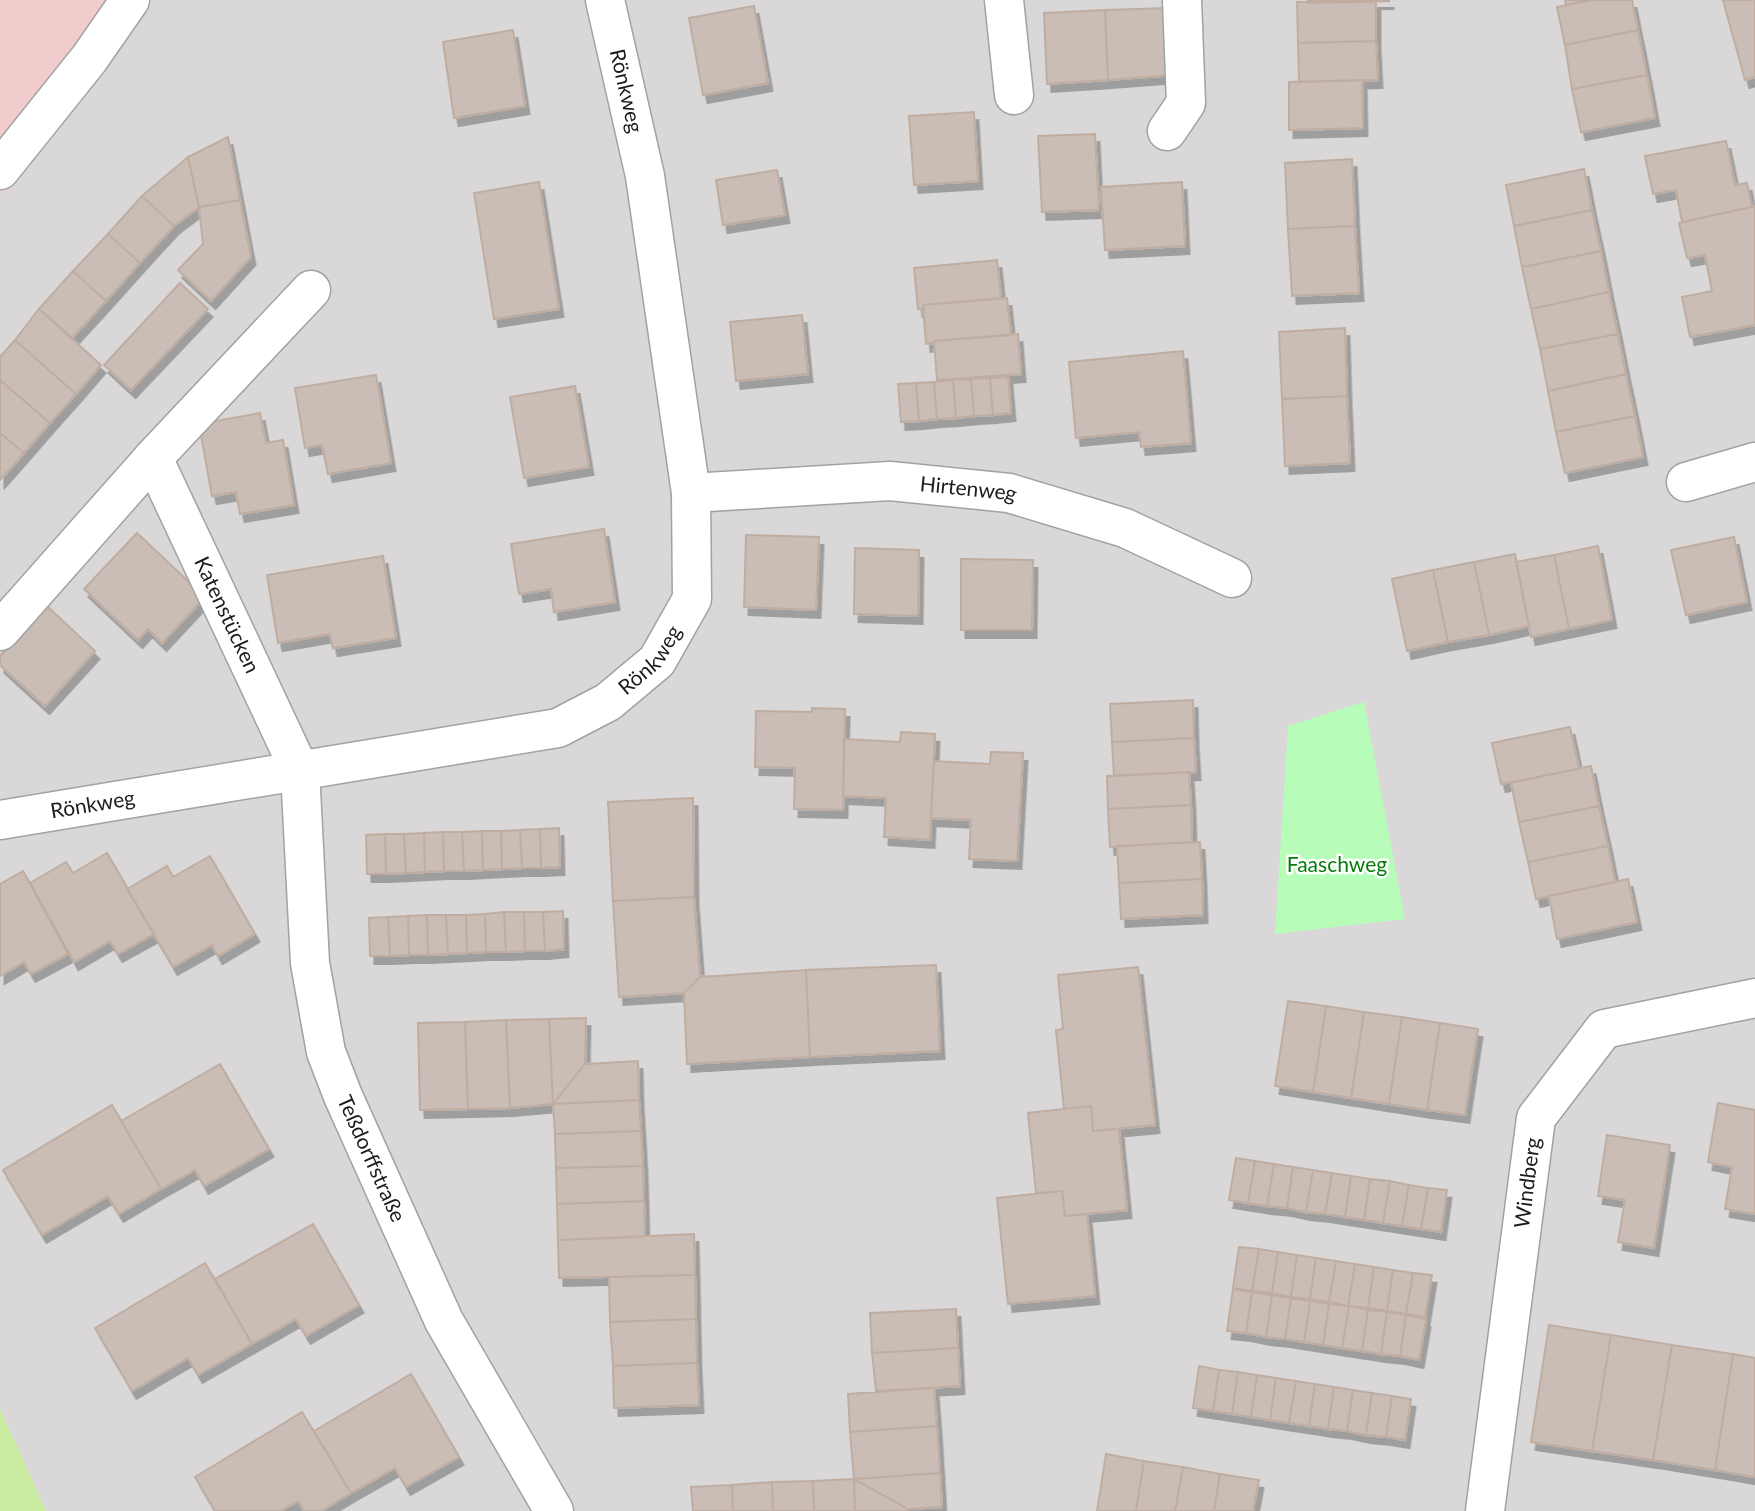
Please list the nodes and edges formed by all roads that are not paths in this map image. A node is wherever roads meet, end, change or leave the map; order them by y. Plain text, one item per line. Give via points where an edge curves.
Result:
1 (130, 0) edge
2 (605, 0) edge
3 (1004, 0) edge
4 (1182, 0) edge
5 (1014, 95) dead end
6 (1167, 131) dead end
7 (0, 170) edge
8 (311, 290) dead end
9 (153, 458) junction
10 (1755, 462) edge
11 (1686, 482) dead end
12 (691, 493) junction
13 (1232, 578) dead end
14 (0, 631) edge
15 (300, 771) junction
16 (0, 820) edge
17 (1755, 998) edge
18 (554, 1511) edge
19 (1485, 1511) edge

1 - 7 street
2 - 12 street, Rönkweg via 645,176
3 - 5 street
4 - 6 street via 1186,103
8 - 9 street
9 - 14 street
9 - 15 street, Katenstücken
10 - 11 street
12 - 13 street, Hirtenweg via 890,481 1009,493 1125,528
12 - 15 street, Rönkweg via 692,599 657,661 607,702 558,728
15 - 16 street, Rönkweg
15 - 18 street, Teßdorffstraße via 310,962 326,1052 444,1321
17 - 19 street, Windberg via 1604,1029 1536,1118

